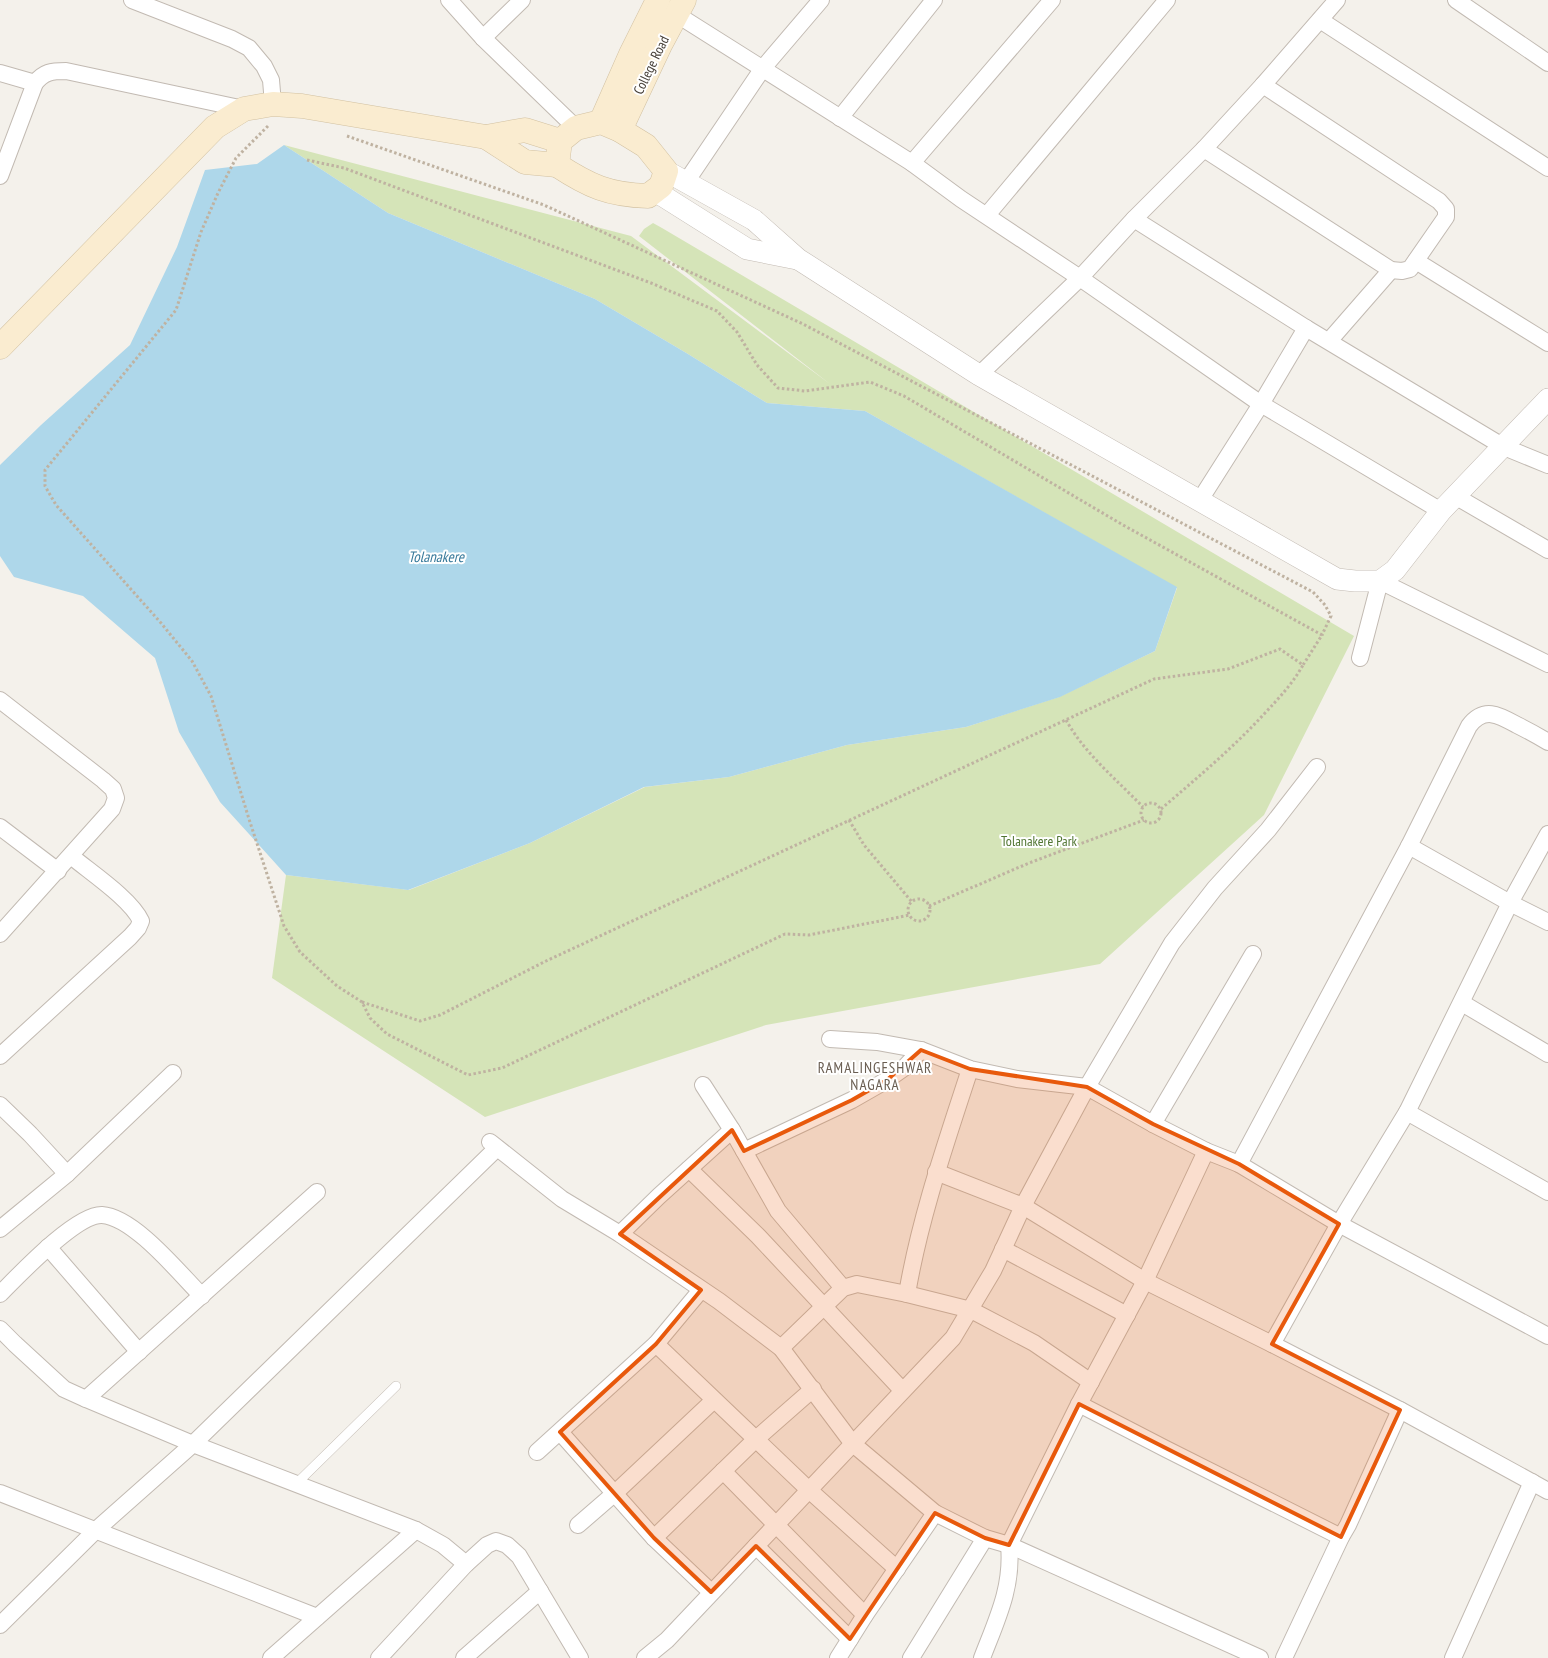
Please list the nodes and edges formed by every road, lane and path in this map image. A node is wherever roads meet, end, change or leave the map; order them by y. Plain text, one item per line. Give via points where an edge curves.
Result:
1 (132, 0) edge
2 (449, 0) edge
3 (522, 0) edge
4 (821, 0) edge
5 (934, 0) edge
6 (1052, 0) edge
7 (1167, 0) edge
8 (1337, 0) edge
9 (1456, 0) edge
10 (673, 5) edge
11 (1320, 20) junction
12 (483, 38) junction
13 (1548, 63) edge
14 (763, 68) junction
15 (0, 73) edge
16 (35, 83) junction
17 (1263, 85) junction
18 (244, 109) junction
19 (272, 114) junction
20 (840, 118) junction
21 (610, 126) junction
22 (341, 134) dead end
23 (568, 134) junction
24 (486, 137) junction
25 (1204, 149) junction
26 (307, 160) dead end
27 (912, 163) junction
28 (558, 165) junction
29 (1548, 168) edge
30 (0, 176) edge
31 (669, 181) junction
32 (987, 215) junction
33 (1134, 219) junction
34 (798, 259) junction
35 (1416, 261) junction
36 (1391, 270) junction
37 (1080, 278) junction
38 (1306, 328) junction
39 (1329, 341) junction
40 (1548, 343) edge
41 (0, 347) edge
42 (979, 375) junction
43 (1548, 399) edge
44 (1261, 404) junction
45 (1504, 447) junction
46 (1548, 465) edge
47 (1200, 500) junction
48 (1448, 504) junction
49 (1548, 550) edge
50 (1380, 581) junction
51 (1322, 635) junction
52 (1360, 658) dead end
53 (1303, 664) junction
54 (1548, 664) edge
55 (0, 700) edge
56 (1066, 720) junction
57 (1548, 742) edge
58 (1317, 767) dead end
59 (1143, 807) junction
60 (1161, 809) junction
61 (849, 820) junction
62 (1144, 820) junction
63 (0, 827) edge
64 (1548, 834) edge
65 (1409, 846) junction
66 (70, 856) junction
67 (58, 871) junction
68 (912, 902) junction
69 (1510, 903) junction
70 (929, 906) junction
71 (910, 915) junction
72 (1548, 922) edge
73 (0, 934) edge
74 (1253, 954) dead end
75 (362, 1002) junction
76 (1462, 1003) junction
77 (830, 1039) dead end
78 (921, 1050) junction
79 (1548, 1054) edge
80 (0, 1056) edge
81 (970, 1069) junction
82 (174, 1073) dead end
83 (703, 1085) dead end
84 (1087, 1087) junction
85 (0, 1105) edge
86 (1407, 1112) junction
87 (1153, 1124) junction
88 (732, 1130) junction
89 (744, 1151) junction
90 (1206, 1151) junction
91 (1239, 1164) junction
92 (689, 1169) junction
93 (936, 1172) junction
94 (67, 1174) junction
95 (317, 1192) dead end
96 (1548, 1192) edge
97 (1023, 1206) junction
98 (1339, 1224) junction
99 (0, 1229) edge
100 (620, 1234) junction
101 (48, 1247) junction
102 (1003, 1249) junction
103 (1145, 1281) junction
104 (843, 1288) junction
105 (701, 1290) junction
106 (0, 1294) edge
107 (907, 1294) junction
108 (202, 1296) junction
109 (824, 1305) junction
110 (971, 1310) junction
111 (1127, 1315) junction
112 (0, 1329) edge
113 (1548, 1336) edge
114 (656, 1344) junction
115 (1272, 1344) junction
116 (781, 1348) junction
117 (139, 1352) junction
118 (1091, 1382) junction
119 (396, 1386) dead end
120 (813, 1389) junction
121 (902, 1390) junction
122 (86, 1399) junction
123 (714, 1400) junction
124 (1079, 1404) junction
125 (1400, 1410) junction
126 (560, 1432) junction
127 (756, 1439) junction
128 (193, 1444) junction
129 (853, 1444) junction
130 (537, 1452) dead end
131 (723, 1471) junction
132 (1532, 1482) junction
133 (297, 1483) junction
134 (809, 1490) junction
135 (1548, 1491) edge
136 (0, 1493) edge
137 (614, 1493) junction
138 (935, 1514) junction
139 (578, 1524) dead end
140 (776, 1525) junction
141 (96, 1530) junction
142 (416, 1530) junction
143 (1341, 1537) junction
144 (654, 1538) junction
145 (985, 1538) junction
146 (1009, 1545) junction
147 (756, 1546) junction
148 (466, 1564) junction
149 (897, 1569) junction
150 (540, 1591) junction
151 (711, 1592) junction
152 (865, 1615) junction
153 (317, 1617) junction
154 (0, 1625) edge
155 (850, 1639) junction
156 (271, 1658) edge
157 (379, 1658) edge
158 (464, 1658) edge
159 (580, 1658) edge
160 (645, 1658) edge
161 (838, 1658) edge
162 (911, 1658) edge
163 (982, 1658) edge
164 (1260, 1658) edge
165 (1284, 1658) edge
166 (1453, 1658) edge

1 - 19 street via 249,48 271,80
2 - 12 street
3 - 12 street
4 - 14 street
5 - 20 street
6 - 27 street
7 - 32 street
8 - 11 street
9 - 13 street
10 - 14 street
10 - 21 main road, College Road
11 - 17 street
11 - 29 street
12 - 23 street
14 - 20 street
14 - 31 street
15 - 16 street
16 - 18 street via 49,71 66,71
16 - 30 street
17 - 25 street
17 - 35 street via 1439,201 1446,209 1446,217
18 - 19 main road
18 - 41 main road via 215,127
19 - 24 main road via 302,106
19 - 75 path via 236,158 218,193 201,232 176,310 45,470 45,486 56,505 192,661 212,696 284,926 300,952 337,986
20 - 27 street
21 - 23 main road
21 - 31 main road via 646,146
22 - 51 path via 544,205 803,324 1313,592 1331,616
23 - 24 main road via 525,130
23 - 28 main road
24 - 28 main road via 525,162
25 - 33 street
25 - 36 street
26 - 51 path via 344,168 651,283 717,311 737,332 757,365 778,388 805,391 870,382 904,396 1115,520
27 - 32 street
28 - 31 main road via 580,180 606,191 648,196
31 - 34 street via 754,220
31 - 34 street via 747,249
32 - 37 street
33 - 37 street
33 - 38 street
34 - 42 street
35 - 36 street via 1402,271
35 - 40 street
36 - 39 street
37 - 42 street
37 - 44 street
38 - 39 street
38 - 44 street
39 - 45 street
42 - 47 street
43 - 45 street
44 - 47 street
44 - 48 street
45 - 46 street
45 - 48 street
47 - 50 street via 1337,579
48 - 49 street
48 - 50 street via 1395,570
50 - 52 street
50 - 54 street
51 - 53 path
53 - 56 path via 1280,649 1228,670 1154,679
53 - 60 path via 1293,683 1240,739
55 - 66 street via 113,789 116,798 112,809
56 - 59 path via 1085,748
56 - 61 path
57 - 65 street via 1498,714 1475,718
58 - 84 street via 1172,943
59 - 60 path via 1153,803
59 - 62 path
60 - 62 path via 1160,818 1155,823
61 - 68 path via 864,845
61 - 75 path via 546,961 440,1015 420,1021
62 - 70 path via 1029,863
63 - 67 street
64 - 69 street
65 - 69 street
65 - 91 street
66 - 67 street
66 - 80 street via 120,896 141,921 130,937
67 - 73 street
68 - 70 path via 922,900
68 - 71 path
69 - 72 street
69 - 76 street
70 - 71 path via 925,919 918,921
71 - 75 path via 809,935 785,934 502,1068 468,1075 388,1034 370,1018
74 - 87 street
76 - 79 street
76 - 86 street
77 - 78 street via 877,1042
78 - 81 street
78 - 89 street via 904,1068 870,1090
81 - 84 street via 1017,1079
81 - 93 street
82 - 94 street
83 - 88 street
84 - 87 street
84 - 97 street
85 - 94 street
86 - 96 street
86 - 98 street
87 - 90 street
88 - 89 street
88 - 92 street
89 - 104 street via 778,1211
90 - 91 street
90 - 103 street
91 - 98 street
92 - 100 street
92 - 109 street
93 - 97 street
93 - 107 street
94 - 99 street
95 - 108 street
97 - 102 street
97 - 103 street
98 - 113 street
98 - 115 street
100 - 105 street
100 - 128 street via 562,1199 494,1145
101 - 106 street
101 - 108 street via 84,1219 101,1215 117,1220 139,1232
101 - 117 street
102 - 110 street
102 - 111 street
103 - 111 street
103 - 115 street
104 - 107 street via 857,1284
104 - 109 street
105 - 114 street
105 - 116 street
107 - 110 street
108 - 117 street
109 - 116 street
109 - 121 street
110 - 118 street via 1034,1343
110 - 121 street via 953,1338
111 - 118 street
112 - 122 street via 64,1389
114 - 123 street
114 - 126 street
115 - 125 street
116 - 120 street
117 - 122 street
118 - 124 street
119 - 133 lane
120 - 127 street
120 - 129 street
121 - 129 street
122 - 128 street
123 - 127 street
123 - 137 street
124 - 143 street
124 - 146 street
125 - 132 street
125 - 143 street
126 - 130 street
126 - 137 street
127 - 131 street
127 - 134 street
128 - 133 street
128 - 141 street
129 - 134 street
129 - 138 street
131 - 140 street
131 - 144 street
132 - 135 street
132 - 166 street
133 - 142 street
134 - 140 street
134 - 149 street
136 - 141 street
137 - 139 street
137 - 144 street
138 - 145 street
138 - 149 street
140 - 147 street
140 - 152 street
141 - 153 street
141 - 154 street
142 - 148 street via 443,1545
142 - 153 street
143 - 165 street
144 - 151 street
145 - 146 street
145 - 162 street
146 - 163 street via 1011,1564 1002,1607
146 - 164 street
147 - 151 street
147 - 155 street
148 - 150 street via 487,1545 496,1542 507,1545 519,1556
148 - 157 street
149 - 152 street
150 - 158 street
150 - 159 street
151 - 160 street via 667,1640
152 - 155 street
153 - 156 street
155 - 161 street

